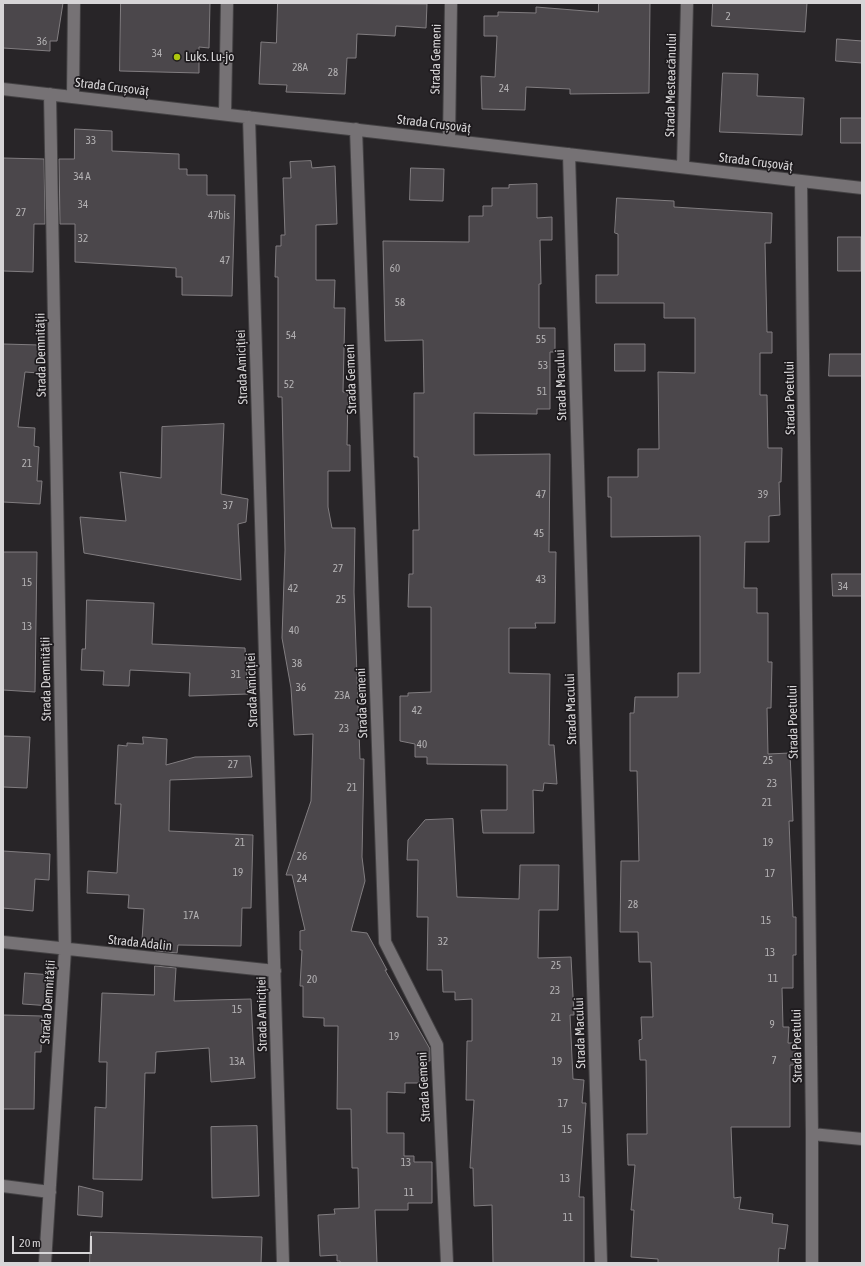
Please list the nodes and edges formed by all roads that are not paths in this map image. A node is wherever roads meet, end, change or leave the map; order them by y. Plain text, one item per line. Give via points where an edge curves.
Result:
1 (74, 3) edge
2 (227, 3) edge
3 (451, 3) edge
4 (687, 3) edge
5 (3, 88) edge
6 (50, 94) junction
7 (73, 97) junction
8 (225, 114) junction
9 (249, 117) junction
10 (356, 129) junction
11 (449, 140) junction
12 (569, 154) junction
13 (683, 167) junction
14 (801, 181) junction
15 (862, 188) edge
16 (3, 942) edge
17 (65, 950) junction
18 (275, 971) junction
19 (812, 1134) junction
20 (862, 1139) edge
21 (3, 1186) edge
22 (50, 1192) junction
23 (45, 1263) edge
24 (282, 1263) edge
25 (447, 1263) edge
26 (601, 1263) edge
27 (812, 1263) edge

1 - 7 street
2 - 8 street
3 - 11 street, Strada Gemeni
4 - 13 street, Strada Mesteacănului
5 - 6 street, Strada Crușovăț
6 - 7 street, Strada Crușovăț
6 - 17 street, Strada Demnității
7 - 8 street, Strada Crușovăț
8 - 9 street, Strada Crușovăț
9 - 10 street, Strada Crușovăț
9 - 18 street, Strada Amiciției
10 - 11 street, Strada Crușovăț
10 - 25 street, Strada Gemeni via 385,942 437,1045
11 - 12 street, Strada Crușovăț
12 - 13 street, Strada Crușovăț
12 - 26 street, Strada Macului
13 - 14 street, Strada Crușovăț
14 - 15 street, Strada Crușovăț
14 - 19 street, Strada Poetului
16 - 17 street, Strada Adalin
17 - 18 street, Strada Adalin
17 - 22 street, Strada Demnității
18 - 24 street, Strada Amiciției
19 - 20 street
19 - 27 street, Strada Poetului
21 - 22 street
22 - 23 street, Strada Demnității

